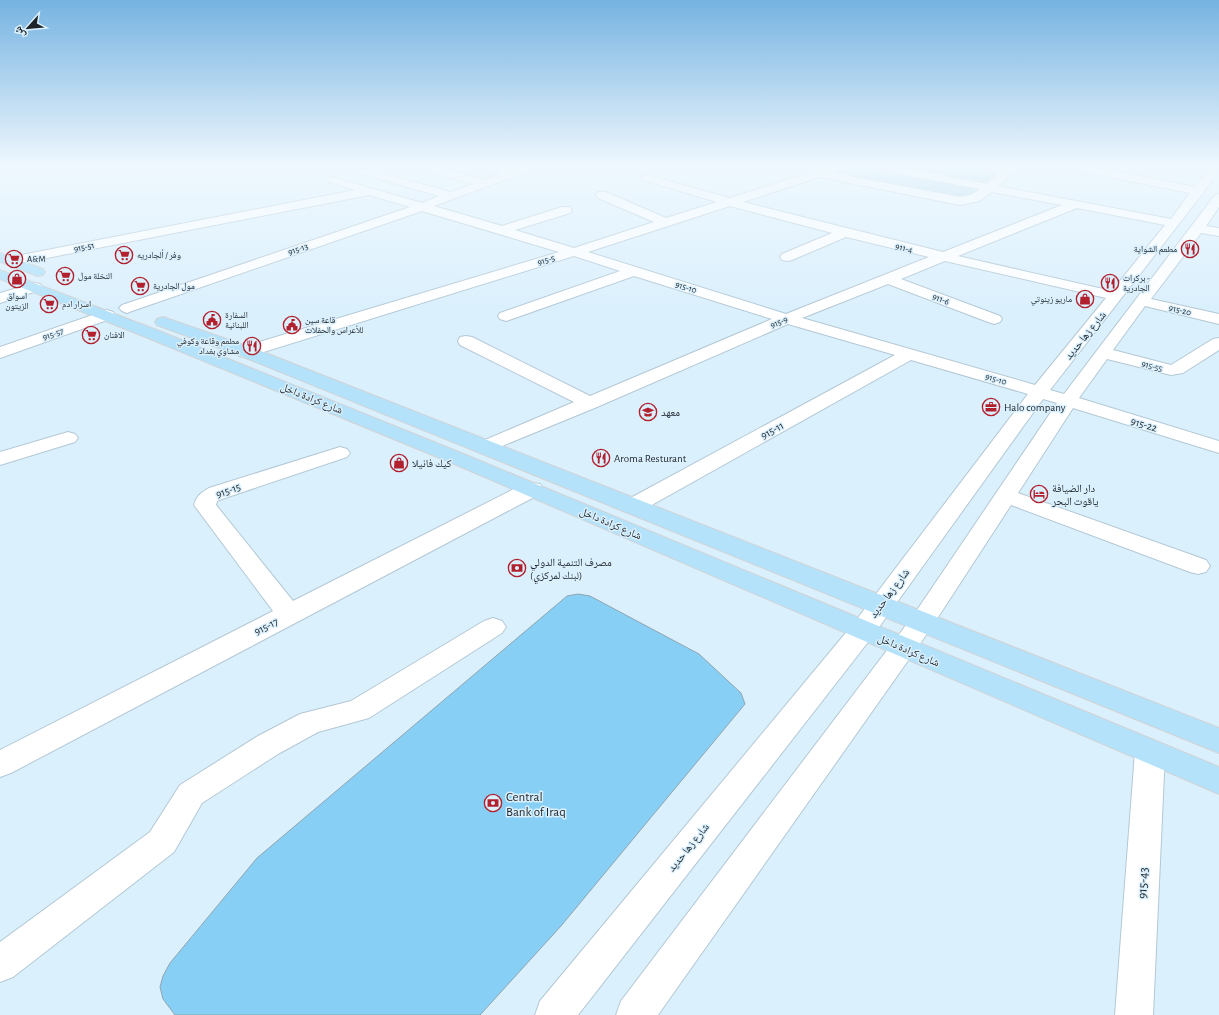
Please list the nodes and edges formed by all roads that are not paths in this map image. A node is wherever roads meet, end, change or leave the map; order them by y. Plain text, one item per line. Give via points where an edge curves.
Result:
1 (261, 212) edge
2 (405, 212) edge
3 (439, 212) edge
4 (559, 212) edge
5 (642, 212) edge
6 (699, 212) edge
7 (765, 212) edge
8 (1055, 212) edge
9 (1119, 212) edge
10 (1182, 212) edge
11 (1209, 212) edge
12 (666, 223) junction
13 (1174, 223) junction
14 (1198, 228) junction
15 (500, 231) junction
16 (1219, 232) edge
17 (843, 233) junction
18 (574, 252) junction
19 (787, 257) dead end
20 (943, 257) junction
21 (4, 264) edge
22 (634, 271) junction
23 (888, 279) junction
24 (35, 287) junction
25 (1116, 296) junction
26 (0, 298) edge
27 (1141, 301) junction
28 (127, 308) junction
29 (107, 315) junction
30 (506, 316) dead end
31 (787, 319) junction
32 (994, 319) dead end
33 (1219, 319) edge
34 (466, 341) dead end
35 (1219, 343) edge
36 (0, 353) edge
37 (1103, 353) junction
38 (910, 354) junction
39 (242, 357) junction
40 (1039, 392) junction
41 (1068, 401) junction
42 (590, 403) junction
43 (68, 438) dead end
44 (1219, 447) edge
45 (492, 450) junction
46 (340, 453) dead end
47 (0, 459) edge
48 (479, 467) junction
49 (532, 489) junction
50 (1005, 495) junction
51 (633, 506) junction
52 (1198, 566) dead end
53 (289, 614) junction
54 (871, 618) junction
55 (922, 622) junction
56 (493, 627) dead end
57 (903, 647) junction
58 (1219, 741) edge
59 (1150, 752) junction
60 (0, 764) edge
61 (1219, 781) edge
62 (0, 964) edge
63 (554, 1015) edge
64 (635, 1015) edge
65 (1134, 1015) edge

1 - 21 street, 915-51
2 - 28 street, 915-13
3 - 15 street, 915-10
4 - 15 street
5 - 12 street
6 - 12 street, 915-5
7 - 17 street, 911-4
8 - 20 street, 915-9
9 - 13 street
10 - 13 street, شارع زها حديد
11 - 14 street
12 - 18 street, 915-5
13 - 25 street, شارع زها حديد
14 - 16 street
14 - 27 street
15 - 18 street, 915-10
17 - 19 street
17 - 20 street, 911-4
18 - 22 street, 915-10
18 - 39 street, 915-5
20 - 23 street, 915-9
20 - 25 street, 911-4
21 - 24 main road, شارع كرادة داخل
21 - 28 main road, شارع كرادة داخل
22 - 30 street
22 - 31 street, 915-10
23 - 31 street, 915-9
23 - 32 street, 911-6
24 - 26 street
24 - 29 main road, شارع كرادة داخل
25 - 40 street, شارع زها حديد
27 - 33 street, 915-20
27 - 37 street
28 - 39 main road, شارع كرادة داخل
29 - 36 street, 915-57
29 - 39 main road, شارع كرادة داخل
31 - 38 street, 915-10
31 - 42 street, 915-9
34 - 42 street
35 - 37 street, 915-55 via 1178,369 1171,370
37 - 41 street
38 - 40 street, 915-10
38 - 51 street, 915-11
39 - 45 main road, شارع كرادة داخل
39 - 48 main road, شارع كرادة داخل
40 - 41 street, 915-10
40 - 54 street, شارع زها حديد
41 - 44 street, 915-22
41 - 50 street
42 - 45 street, 915-9
43 - 47 street
45 - 48 main road
45 - 51 main road, شارع كرادة داخل
46 - 53 street, 915-15 via 207,498 205,505
48 - 49 main road, شارع كرادة داخل
49 - 53 street, 915-17
49 - 54 main road, شارع كرادة داخل
50 - 52 street
50 - 55 street
51 - 54 main road, شارع كرادة داخل
53 - 60 street, 915-17
54 - 55 main road, شارع كرادة داخل
54 - 57 main road, شارع كرادة داخل
54 - 63 street, شارع زها حديد
55 - 57 street
55 - 58 main road, شارع كرادة داخل
56 - 62 street via 359,710 310,722 268,745 191,794 162,842
57 - 59 main road, شارع كرادة داخل
57 - 64 street
59 - 61 main road, شارع كرادة داخل
59 - 65 street, 915-43

